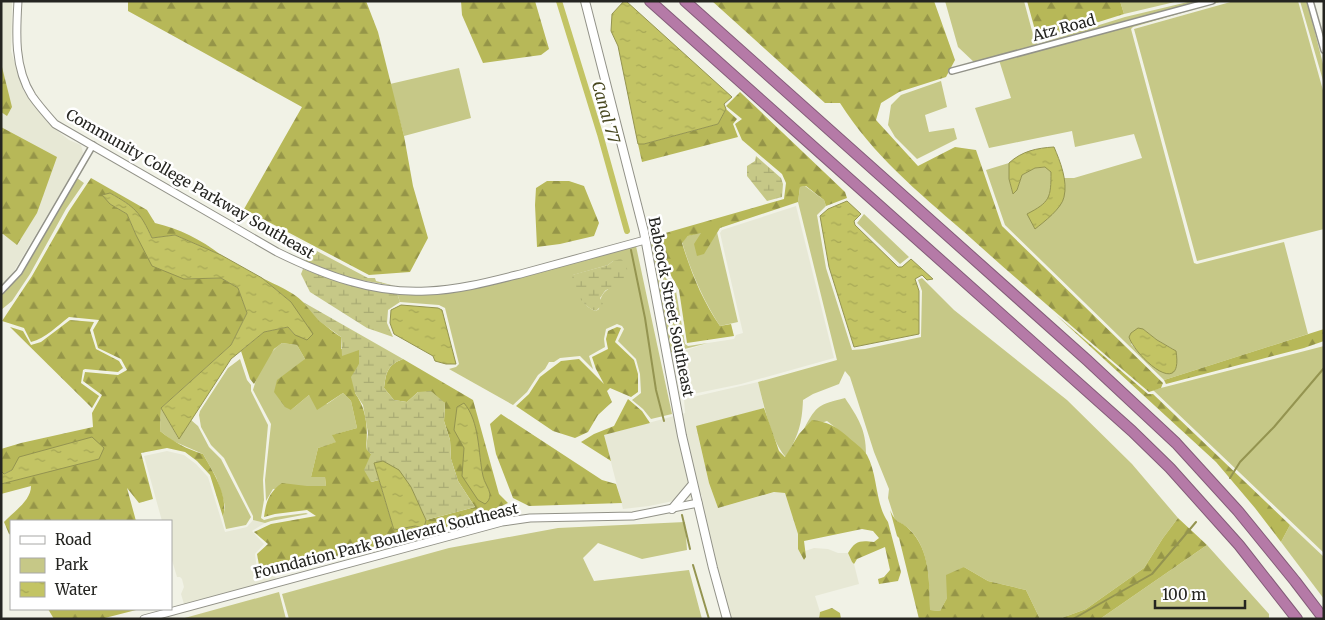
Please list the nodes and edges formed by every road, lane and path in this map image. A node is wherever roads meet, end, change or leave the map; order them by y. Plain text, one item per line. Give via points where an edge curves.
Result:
1 (18, 1) edge
2 (585, 1) edge
3 (650, 1) edge
4 (685, 1) edge
5 (1212, 1) edge
6 (1310, 1) edge
7 (1324, 50) edge
8 (952, 71) dead end
9 (93, 145) junction
10 (645, 240) junction
11 (1, 290) edge
12 (693, 484) junction
13 (698, 503) junction
14 (672, 509) junction
15 (144, 619) edge
16 (727, 619) edge
17 (1297, 619) edge
18 (1324, 619) edge

1 - 9 street, Community College Parkway Southeast via 16,43 32,96 55,124
2 - 10 main road, Babcock Street Southeast
3 - 17 highway via 1132,431 1240,545
4 - 18 highway via 1087,360 1176,444 1238,511
5 - 8 street, Atz Road
6 - 7 street
9 - 10 street, Community College Parkway Southeast via 309,268 348,282 380,288 427,291 463,287
9 - 11 street via 19,272
10 - 12 main road, Babcock Street Southeast
12 - 13 main road, Babcock Street Southeast
12 - 14 main road
13 - 14 street, Foundation Park Boulevard Southeast
13 - 16 main road, Babcock Street Southeast
14 - 15 street, Foundation Park Boulevard Southeast via 633,516 530,518 502,522

